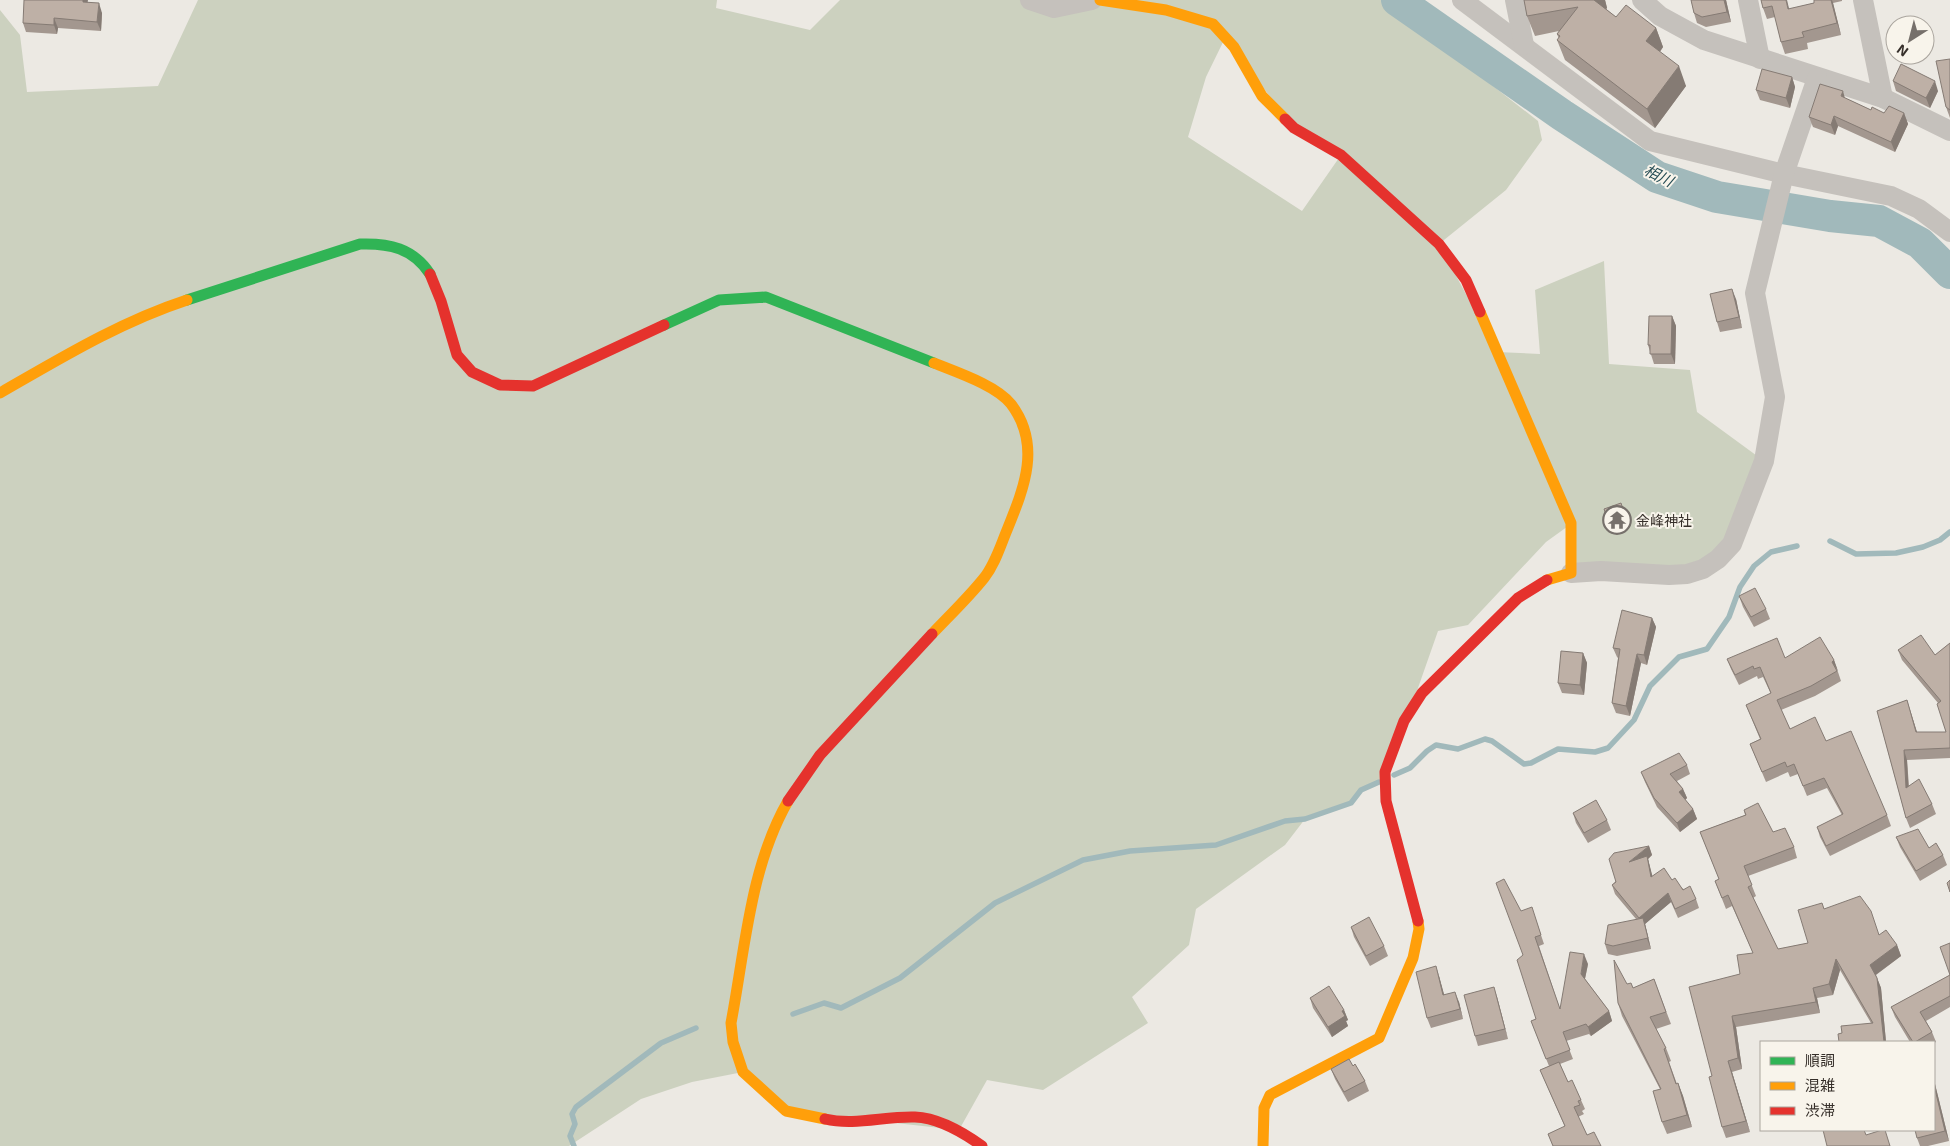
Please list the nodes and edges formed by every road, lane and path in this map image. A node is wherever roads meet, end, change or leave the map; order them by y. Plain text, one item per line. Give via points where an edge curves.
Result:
1 (1030, 0) edge
2 (1092, 0) edge
3 (1100, 0) edge
4 (1462, 0) edge
5 (1515, 0) edge
6 (1642, 0) edge
7 (1748, 0) edge
8 (1864, 0) edge
9 (1524, 45) junction
10 (1760, 59) junction
11 (1817, 78) junction
12 (1883, 98) junction
13 (1950, 131) edge
14 (1782, 181) junction
15 (1950, 232) edge
16 (0, 393) edge
17 (1571, 573) junction
18 (982, 1146) edge
19 (1263, 1146) edge

1 - 2 street via 1054,8
3 - 17 street via 1166,10 1212,24 1234,47 1262,96 1294,128 1341,155 1439,244 1466,280 1571,523
4 - 9 street
5 - 9 street
6 - 10 street via 1681,29
7 - 10 street
8 - 12 street
9 - 14 street via 1650,141
10 - 11 street
11 - 12 street
11 - 14 street
12 - 13 street
14 - 15 street via 1891,196 1919,209
14 - 17 street via 1756,293 1775,397 1764,461 1732,544 1718,560 1687,574
16 - 18 street via 99,336 165,307 372,242 398,246 423,262 438,288 458,356 480,378 500,386 533,386 718,300 766,297 943,367 1000,394 1010,403 1022,423 1029,464 1023,490 996,560 984,578 820,755 798,784 766,852 731,1023 733,1042 744,1072 786,1111 842,1123 916,1117 959,1130
17 - 19 street via 1546,580 1518,598 1422,693 1404,721 1385,772 1386,801 1416,908 1418,930 1413,958 1378,1038 1270,1095 1264,1108

